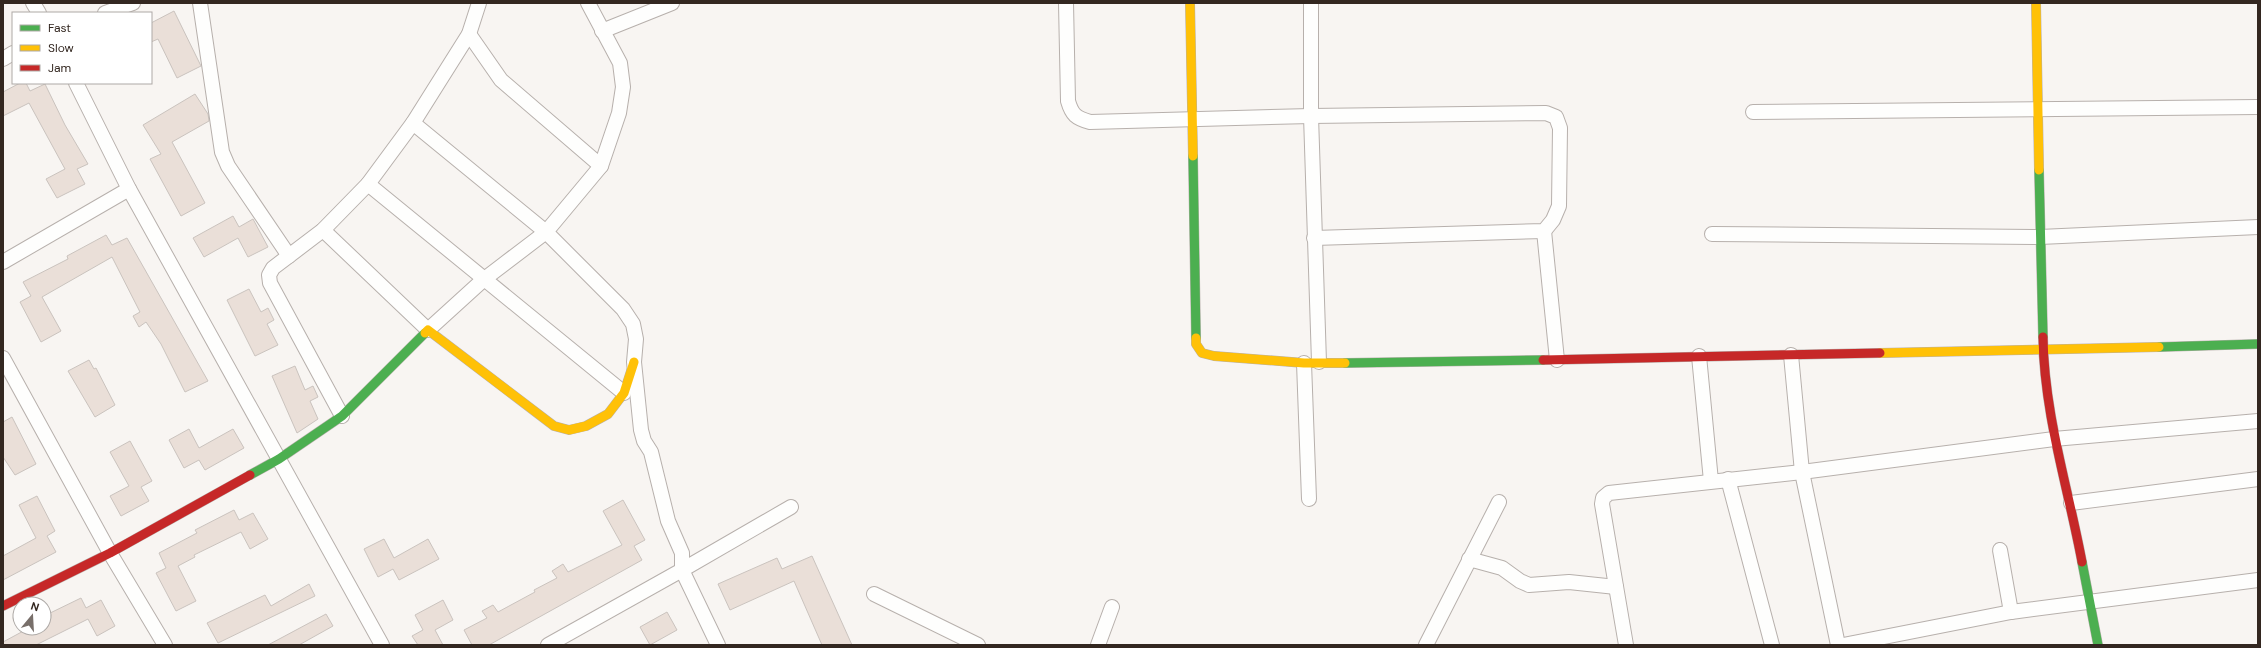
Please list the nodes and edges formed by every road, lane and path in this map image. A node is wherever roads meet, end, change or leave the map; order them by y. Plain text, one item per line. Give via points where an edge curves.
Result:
1 (33, 3) edge
2 (133, 3) edge
3 (200, 3) edge
4 (479, 3) edge
5 (588, 3) edge
6 (670, 3) edge
7 (1066, 3) edge
8 (1190, 3) edge
9 (1311, 3) edge
10 (2036, 3) edge
11 (38, 12) edge
12 (107, 12) edge
13 (602, 30) junction
14 (469, 34) junction
15 (12, 54) edge
16 (3, 59) edge
17 (76, 84) edge
18 (2258, 107) edge
19 (2038, 110) junction
20 (1753, 112) dead end
21 (1311, 116) junction
22 (1192, 120) junction
23 (413, 123) junction
24 (601, 166) junction
25 (368, 184) junction
26 (129, 189) junction
27 (2258, 227) edge
28 (323, 230) junction
29 (1544, 231) junction
30 (546, 232) junction
31 (1712, 234) dead end
32 (1314, 238) junction
33 (2040, 238) junction
34 (289, 256) junction
35 (3, 262) edge
36 (483, 280) junction
37 (428, 330) junction
38 (2258, 344) edge
39 (2043, 351) junction
40 (1791, 355) junction
41 (1699, 356) junction
42 (3, 358) edge
43 (1557, 360) junction
44 (634, 362) junction
45 (1319, 362) junction
46 (1304, 363) junction
47 (624, 393) junction
48 (342, 416) junction
49 (2258, 422) edge
50 (2054, 439) junction
51 (279, 459) junction
52 (1802, 472) junction
53 (1728, 479) junction
54 (2258, 479) edge
55 (1711, 481) junction
56 (1309, 499) dead end
57 (1499, 502) dead end
58 (2071, 503) junction
59 (791, 507) dead end
60 (2000, 550) dead end
61 (110, 553) junction
62 (1469, 559) junction
63 (682, 570) junction
64 (2258, 580) edge
65 (1616, 587) junction
66 (874, 594) dead end
67 (2090, 600) junction
68 (3, 606) edge
69 (1112, 607) dead end
70 (2011, 612) junction
71 (165, 645) edge
72 (382, 645) edge
73 (548, 645) edge
74 (718, 645) edge
75 (978, 645) edge
76 (1098, 645) edge
77 (1426, 645) edge
78 (1626, 645) edge
79 (1772, 645) edge
80 (1838, 645) edge
81 (1843, 645) edge
82 (2098, 645) edge

1 - 11 street
2 - 12 street
3 - 34 street via 222,152 228,166
4 - 14 street
5 - 13 street
6 - 13 street
7 - 22 street via 1068,101 1071,113 1090,122
8 - 22 street
9 - 21 street
10 - 19 street
13 - 24 street via 620,63 623,87 619,113
14 - 23 street
14 - 24 street via 501,80
15 - 16 street
17 - 26 street
18 - 19 street
19 - 20 street
19 - 33 street
21 - 22 street
21 - 29 street via 1546,113 1556,117 1560,128 1559,206 1553,220
21 - 32 street
22 - 46 street via 1196,344 1202,353 1214,356
23 - 25 street
23 - 30 street
24 - 30 street
25 - 28 street
25 - 36 street
26 - 35 street
26 - 51 street
27 - 33 street
28 - 34 street
28 - 37 street
29 - 32 street
29 - 43 street
30 - 36 street
30 - 44 street via 623,308 633,324 636,339
31 - 33 street
32 - 45 street
33 - 39 street
34 - 48 street via 273,268 269,275 270,283
36 - 37 street
36 - 47 street
37 - 47 street via 554,426 569,430 586,426 608,414
37 - 48 street
38 - 39 street
39 - 40 street
39 - 50 street
40 - 41 street
40 - 52 street
41 - 43 street
41 - 55 street
42 - 61 street
43 - 45 street
44 - 47 street
44 - 63 street via 641,430 644,442 651,452 668,521 682,554
45 - 46 street
46 - 56 street
48 - 51 street
49 - 50 street
50 - 52 street
50 - 58 street
51 - 61 street
51 - 72 street
52 - 53 street
52 - 80 street
53 - 55 street
53 - 79 street
54 - 58 street
55 - 65 street via 1609,493 1603,498
57 - 62 street
58 - 67 street
59 - 63 street
60 - 70 street
61 - 68 street
61 - 71 street
62 - 65 street via 1502,568 1529,585 1569,582
62 - 77 street
63 - 73 street
63 - 74 street
64 - 67 street
65 - 78 street
66 - 75 street
67 - 70 street
67 - 82 street
69 - 76 street
70 - 81 street

